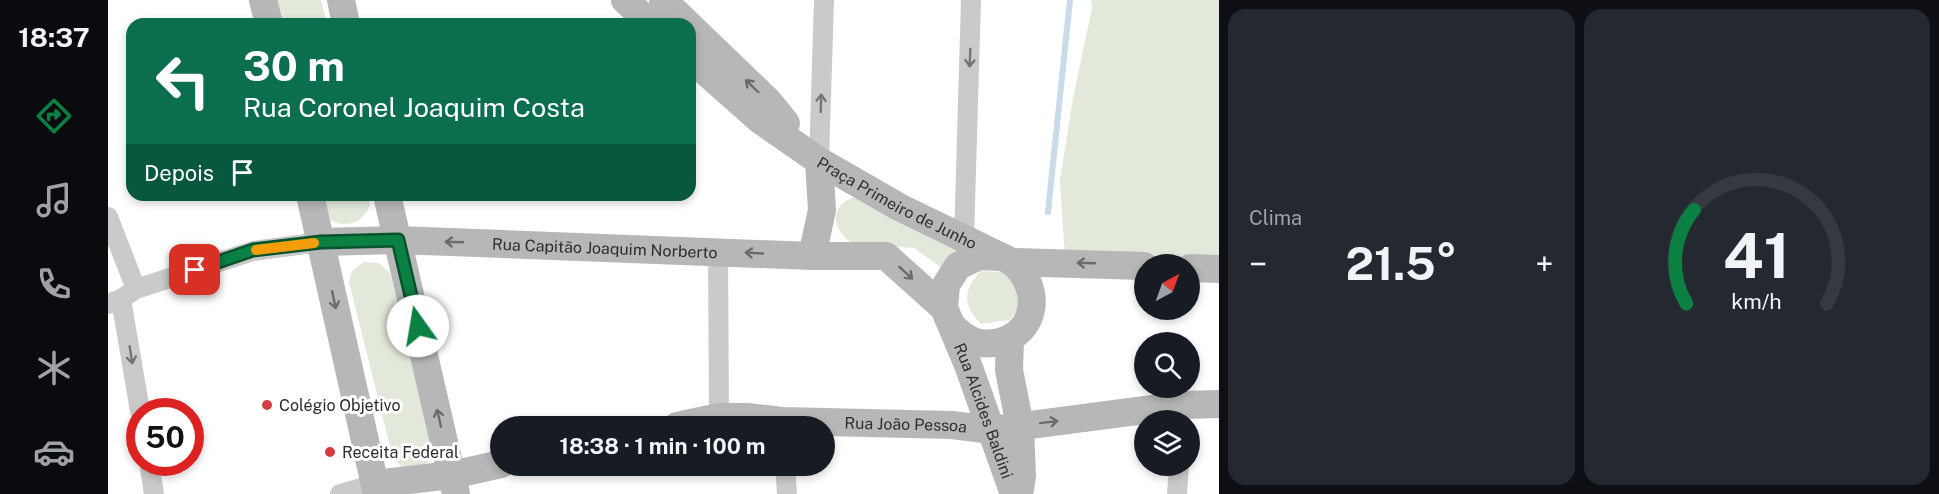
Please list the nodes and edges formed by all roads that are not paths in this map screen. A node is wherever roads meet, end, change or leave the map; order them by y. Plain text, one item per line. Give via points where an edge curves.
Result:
1 (264, 0) edge
2 (341, 0) edge
3 (625, 0) edge
4 (663, 0) edge
5 (824, 0) edge
6 (971, 0) edge
7 (268, 18) edge
8 (345, 18) edge
9 (644, 18) edge
10 (682, 18) edge
11 (696, 32) edge
12 (696, 63) edge
13 (819, 161) junction
14 (311, 201) edge
15 (388, 201) edge
16 (894, 204) junction
17 (822, 213) junction
18 (108, 217) edge
19 (964, 239) junction
20 (398, 240) junction
21 (321, 242) junction
22 (718, 251) junction
23 (812, 256) junction
24 (881, 256) junction
25 (1007, 259) junction
26 (1134, 265) edge
27 (1200, 268) edge
28 (1219, 269) edge
29 (122, 297) edge
30 (949, 318) junction
31 (1010, 339) junction
32 (138, 398) edge
33 (1219, 404) edge
34 (1191, 410) edge
35 (719, 416) edge
36 (1134, 416) edge
37 (835, 424) edge
38 (952, 425) junction
39 (1020, 426) junction
40 (992, 430) junction
41 (490, 469) edge
42 (151, 476) edge
43 (786, 476) edge
44 (1178, 476) edge
45 (454, 484) edge
46 (376, 489) edge
47 (154, 494) edge
48 (340, 494) edge
49 (787, 494) edge
50 (1012, 494) edge
51 (1019, 494) edge
52 (1177, 494) edge

1 - 7 main road
2 - 8 main road
3 - 9 main road
4 - 10 main road
13 -> 5 street
6 -> 19 street
13 -> 11 main road via 768,101
12 - 13 main road via 760,120
13 - 16 main road, Praça Primeiro de Junho
13 - 17 main road, Praça Primeiro de Junho
14 - 21 main road
15 - 20 main road
16 - 17 main road via 855,192 829,201
16 - 19 main road, Praça Primeiro de Junho
17 - 23 main road, Praça Primeiro de Junho
17 - 24 main road via 841,242
18 - 29 street
19 - 25 main road, Praça Primeiro de Junho
20 - 21 main road, Rua Capitão Joaquim Norberto
22 -> 20 main road, Rua Capitão Joaquim Norberto
45 -> 20 main road
21 - 29 street via 253,250
21 -> 46 main road
23 -> 22 main road, Rua Capitão Joaquim Norberto
22 - 35 street
23 - 24 main road
24 -> 30 main road via 886,256
26 -> 25 main road
25 - 30 main road via 979,256 958,266 946,285
25 - 31 main road via 1019,268 1030,285 1032,306 1025,325
27 - 28 main road
29 -> 32 street
30 - 31 main road via 970,340 990,344
30 - 40 main road, Rua Alcides Baldini
31 - 39 main road, Rua Alcides Baldini via 1009,370
33 - 34 main road, Rua João Pessoa
39 -> 36 main road, Rua João Pessoa
37 - 38 main road, Rua João Pessoa
38 - 40 main road, Rua João Pessoa
38 - 50 main road via 978,444
39 - 40 main road, Rua João Pessoa
39 - 51 main road, Rua Alcides Baldini
40 - 50 main road, Rua Alcides Baldini
41 - 45 main road
42 - 47 street
43 - 49 street
44 - 52 street
45 - 46 main road
46 - 48 street

